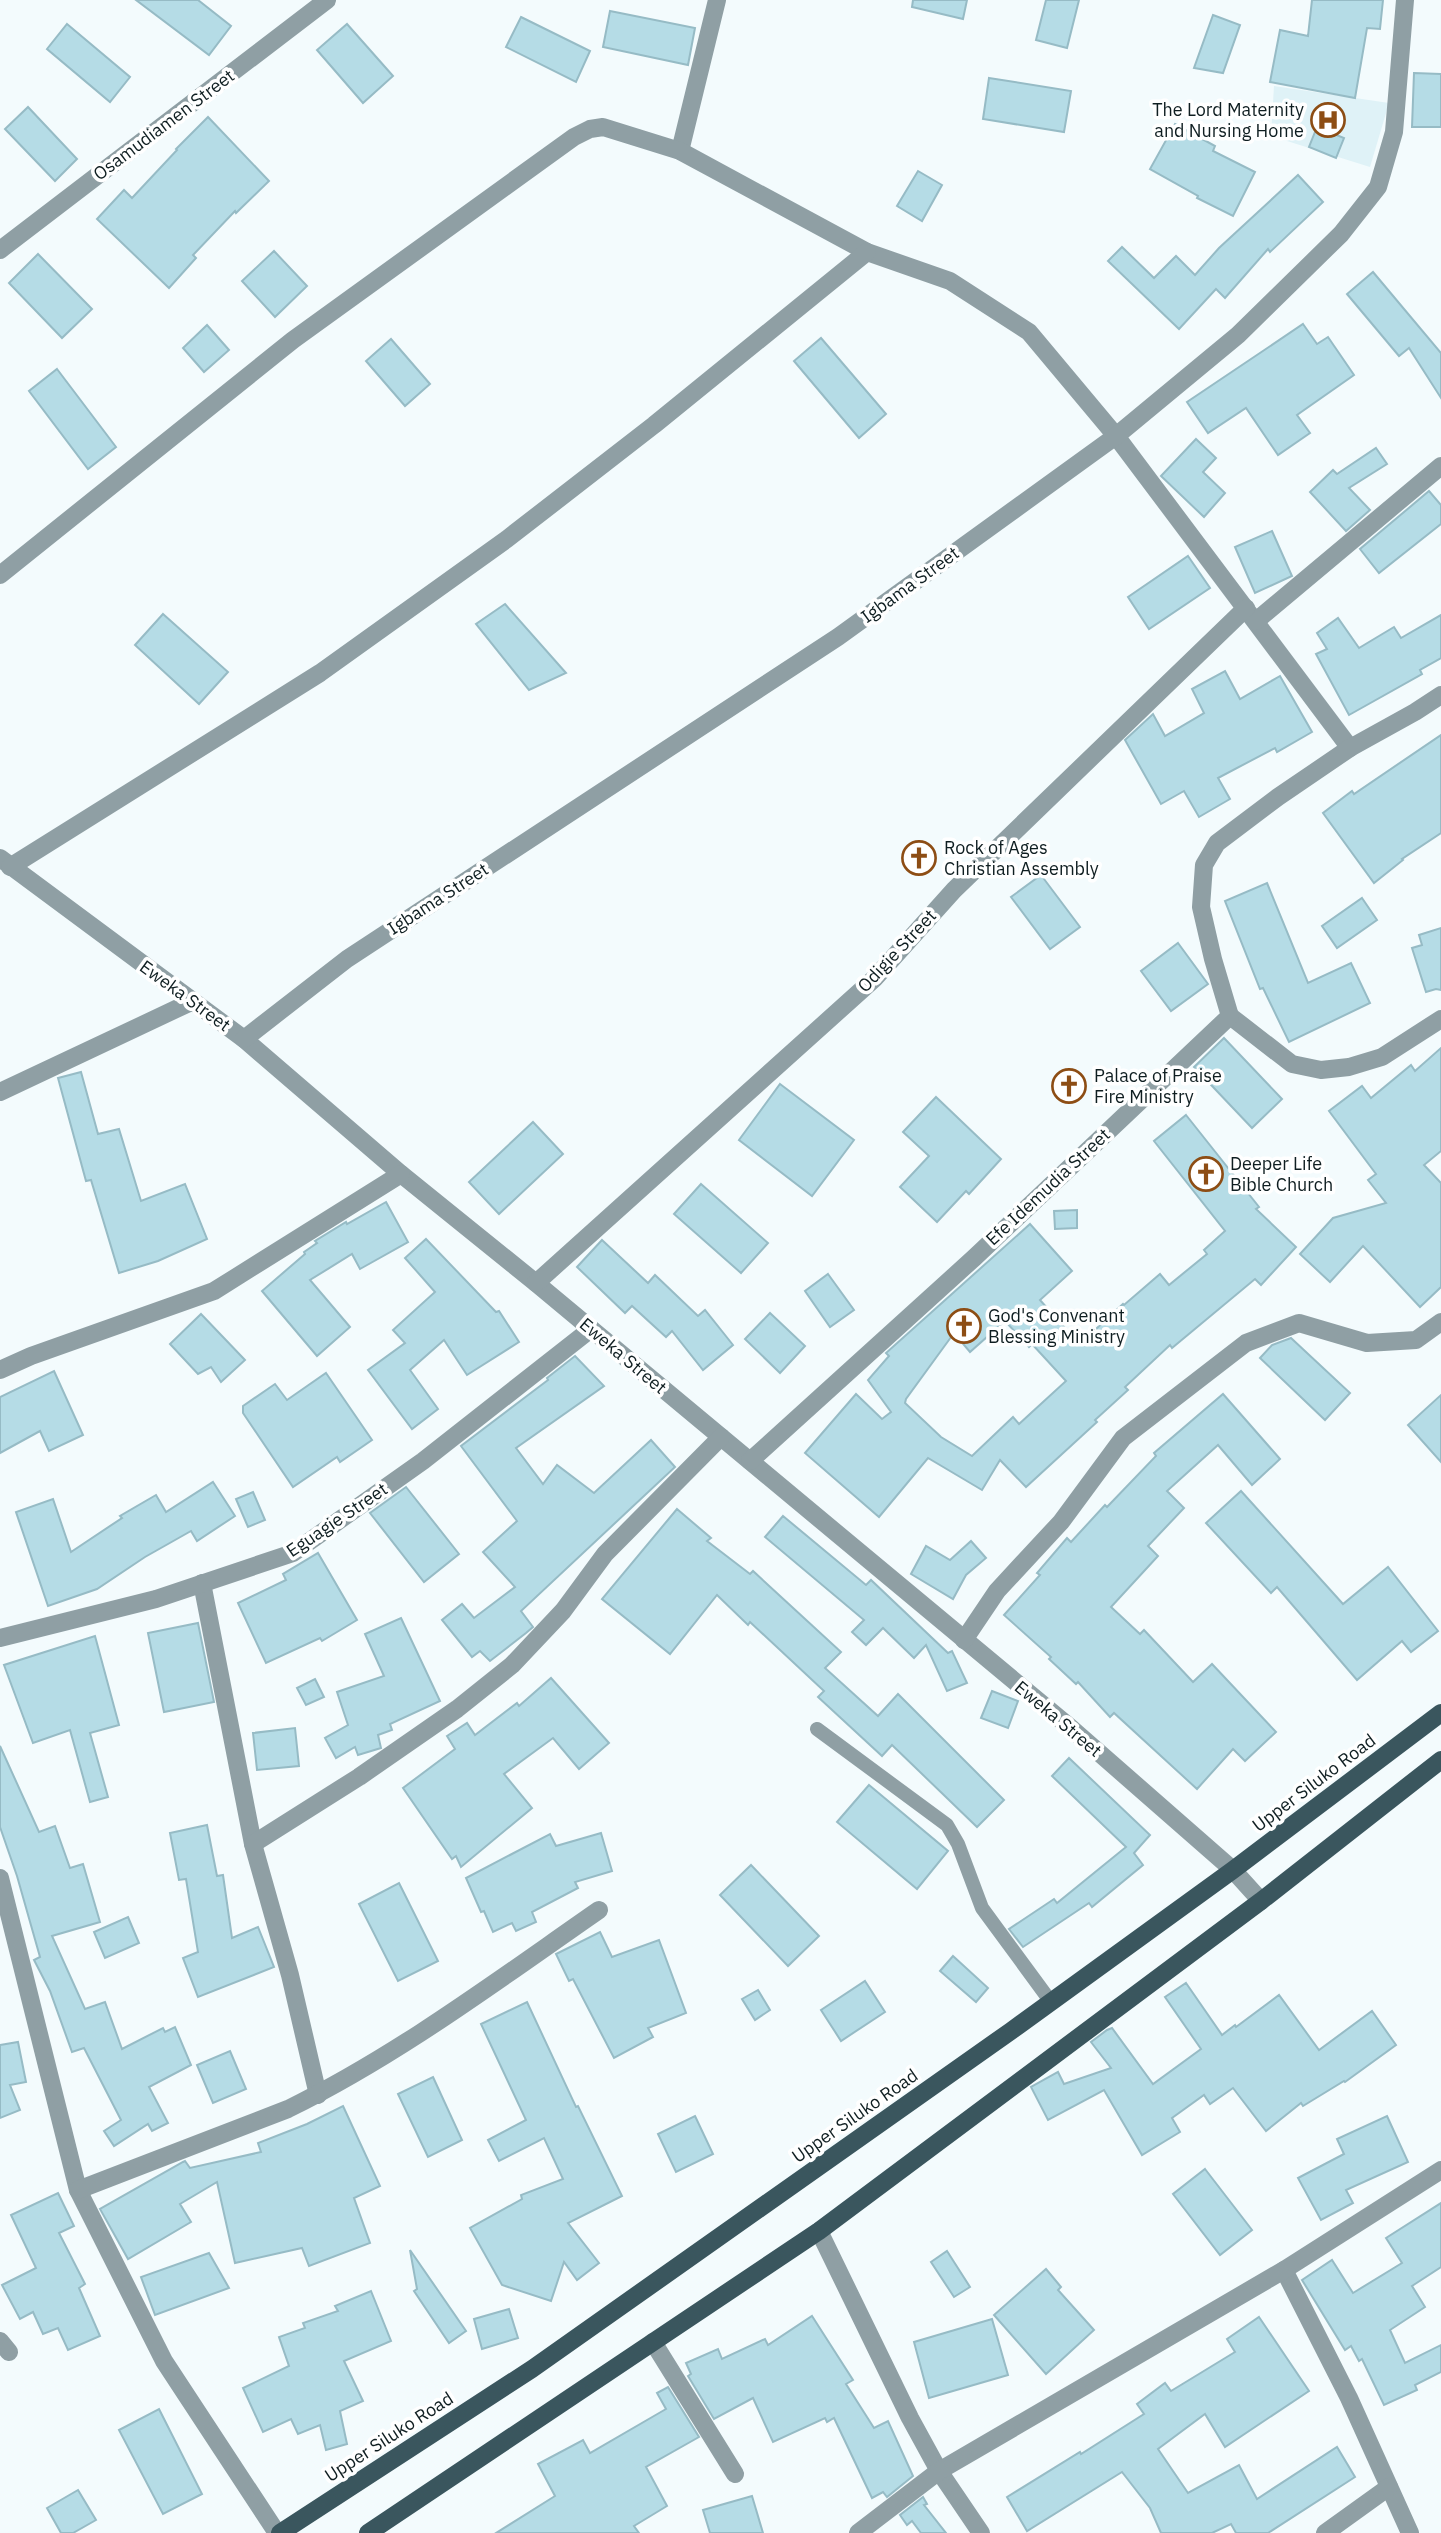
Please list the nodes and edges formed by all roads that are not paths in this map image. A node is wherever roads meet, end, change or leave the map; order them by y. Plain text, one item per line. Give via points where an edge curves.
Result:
1 (327, 0) edge
2 (717, 0) edge
3 (1405, 0) edge
4 (680, 151) junction
5 (0, 250) edge
6 (867, 252) junction
7 (1116, 436) junction
8 (1441, 466) edge
9 (0, 575) edge
10 (1251, 614) junction
11 (1441, 695) edge
12 (1350, 748) junction
13 (5, 862) edge
14 (191, 1002) junction
15 (1230, 1016) junction
16 (1441, 1019) edge
17 (244, 1039) junction
18 (0, 1092) edge
19 (401, 1174) junction
20 (536, 1283) junction
21 (1441, 1322) edge
22 (591, 1329) junction
23 (0, 1370) edge
24 (721, 1437) junction
25 (750, 1461) junction
26 (202, 1583) junction
27 (0, 1638) edge
28 (964, 1640) junction
29 (1441, 1713) edge
30 (817, 1729) dead end
31 (1441, 1760) edge
32 (253, 1844) junction
33 (1233, 1870) junction
34 (0, 1878) edge
35 (1261, 1901) junction
36 (599, 1910) dead end
37 (1051, 2002) junction
38 (317, 2095) junction
39 (1441, 2170) edge
40 (78, 2190) junction
41 (818, 2231) junction
42 (1284, 2270) junction
43 (653, 2342) junction
44 (939, 2471) junction
45 (735, 2474) dead end
46 (1389, 2487) junction
47 (279, 2533) edge
48 (368, 2533) edge
49 (858, 2533) edge
50 (981, 2533) edge
51 (1325, 2533) edge
52 (1410, 2533) edge

1 - 5 street, Osamudiamen Street
2 - 4 street
3 - 7 street, Igbama Street via 1394,132 1378,187 1341,234 1238,335
4 - 6 street
4 - 9 street via 603,127 574,137 293,340
6 - 7 street via 950,281 1029,332
6 - 13 street via 654,425 485,555 320,673
7 - 10 street
7 - 17 street, Igbama Street via 838,637 347,959
8 - 10 street, Odigie Street
10 - 12 street
10 - 20 street, Odigie Street via 954,890 876,978
11 - 12 street
12 - 15 street via 1217,843 1204,865 1201,907
13 - 14 street, Eweka Street
14 - 17 street, Eweka Street
14 - 18 street
15 - 16 street via 1292,1063 1321,1070 1382,1057
15 - 25 street, Efe Idemudia Street
17 - 19 street, Eweka Street
19 - 20 street, Eweka Street
19 - 23 street via 214,1291
20 - 22 street, Eweka Street
21 - 28 street via 1416,1340 1367,1343 1299,1323 1247,1343 1122,1438 1060,1522 997,1591
22 - 24 street, Eweka Street
22 - 26 street, Eguagie Street via 424,1461 293,1553
24 - 25 street, Eweka Street
24 - 32 street via 606,1554 563,1611 512,1665 359,1777
25 - 28 street, Eweka Street
26 - 27 street, Eguagie Street
26 - 32 street
28 - 33 street, Eweka Street
29 - 33 main road, Upper Siluko Road
30 - 37 lane via 947,1825 982,1908
31 - 35 main road
32 - 38 street
33 - 35 street
33 - 37 main road, Upper Siluko Road
34 - 40 street
35 - 41 main road
36 - 38 street via 372,2064
37 - 47 main road, Upper Siluko Road via 532,2369
38 - 40 street
39 - 42 street
40 - 47 street via 164,2361
41 - 43 main road
41 - 44 street
42 - 44 street
42 - 46 street
43 - 45 street
43 - 48 main road
44 - 49 street
44 - 50 street
46 - 51 street
46 - 52 street

